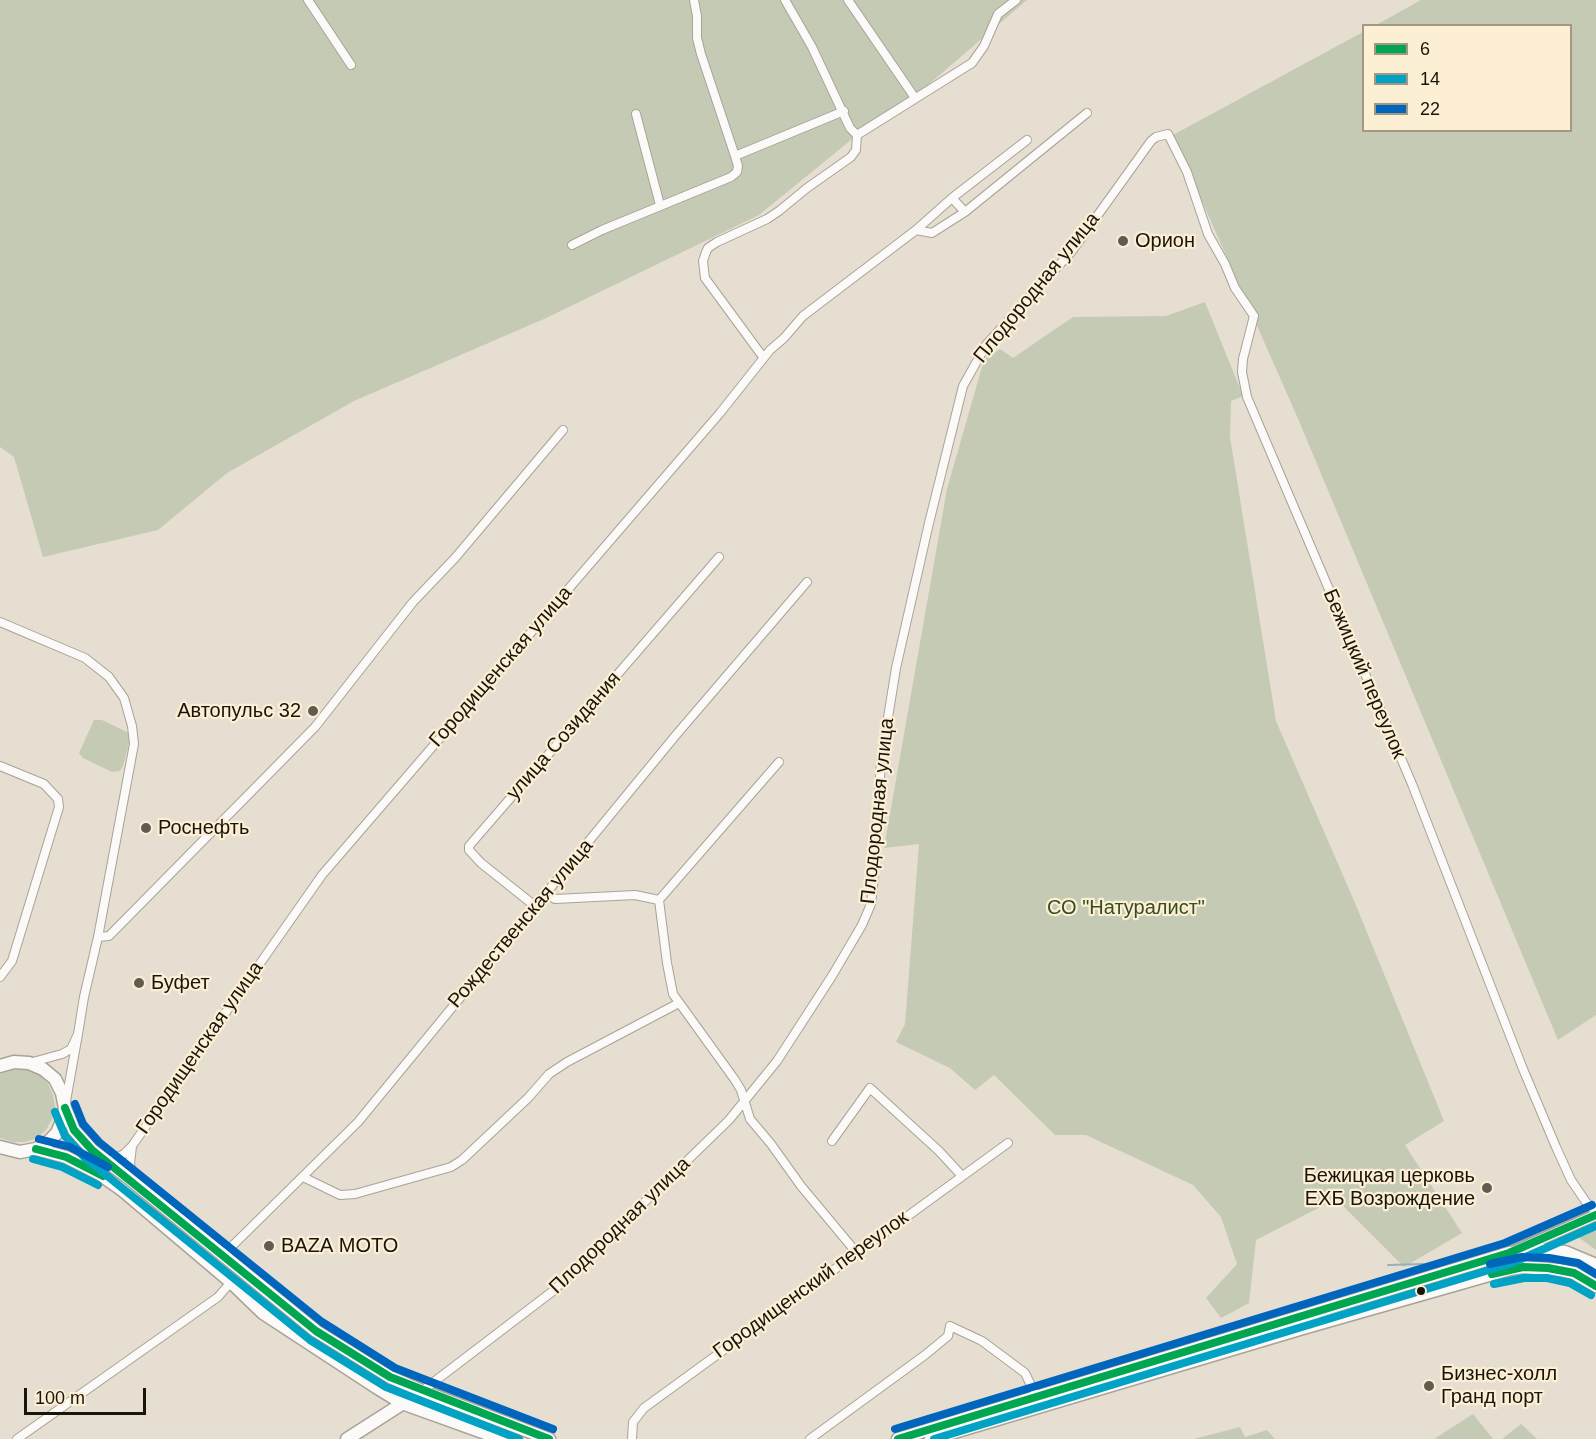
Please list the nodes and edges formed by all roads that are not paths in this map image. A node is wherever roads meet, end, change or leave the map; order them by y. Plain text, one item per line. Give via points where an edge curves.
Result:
1 (308, 0) edge
2 (694, 0) edge
3 (785, 0) edge
4 (848, 0) edge
5 (1016, 0) edge
6 (351, 65) dead end
7 (915, 98) junction
8 (844, 111) junction
9 (1087, 113) dead end
10 (636, 114) dead end
11 (1168, 134) joint
12 (857, 135) junction
13 (1027, 140) dead end
14 (735, 156) junction
15 (952, 198) junction
16 (660, 205) junction
17 (965, 212) junction
18 (916, 230) junction
19 (572, 245) dead end
20 (763, 357) junction
21 (563, 430) dead end
22 (719, 557) dead end
23 (807, 582) dead end
24 (0, 622) edge
25 (780, 762) dead end
26 (0, 766) edge
27 (544, 894) junction
28 (659, 900) junction
29 (535, 906) junction
30 (98, 938) junction
31 (0, 977) edge
32 (679, 1003) junction
33 (78, 1034) junction
34 (0, 1061) edge
35 (14, 1062) junction
36 (29, 1063) junction
37 (0, 1066) edge
38 (744, 1104) junction
39 (64, 1108) junction
40 (832, 1141) dead end
41 (1008, 1143) dead end
42 (132, 1146) junction
43 (0, 1147) edge
44 (36, 1149) junction
45 (20, 1152) junction
46 (0, 1156) edge
47 (106, 1161) junction
48 (962, 1176) junction
49 (303, 1178) junction
50 (135, 1183) junction
51 (1596, 1214) edge
52 (856, 1252) junction
53 (1509, 1253) junction
54 (222, 1256) junction
55 (1596, 1265) edge
56 (231, 1282) junction
57 (1596, 1286) edge
58 (422, 1391) junction
59 (1036, 1396) junction
60 (402, 1403) junction
61 (17, 1439) edge
62 (347, 1439) edge
63 (502, 1439) edge
64 (549, 1439) edge
65 (632, 1439) edge
66 (810, 1439) edge
67 (898, 1439) edge
68 (931, 1439) edge

1 - 6 street
2 - 14 street via 701,54
3 - 8 street
4 - 7 street
5 - 7 street via 998,14 972,63
7 - 12 street
8 - 12 street
8 - 14 street
9 - 17 street, Городищенская улица
10 - 16 street
11 - 38 street, Плодородная улица via 1151,141 1072,251 986,345 963,386 896,668 881,761 870,904 862,925 803,1023
11 - 51 street, Бежицкий переулок via 1187,172 1208,234 1254,316 1243,359 1246,397 1412,784 1523,1069 1571,1180
12 - 20 street via 851,157 767,219 717,242 706,252 705,278
13 - 15 street, Городищенская улица
14 - 16 street via 738,166 731,177
15 - 17 street
15 - 18 street, Городищенская улица
16 - 19 street
17 - 18 street, Городищенская улица via 932,233
18 - 20 street, Городищенская улица via 803,316
20 - 42 street, Городищенская улица via 720,413 322,875
21 - 30 street via 413,602 315,727 109,936
22 - 29 street, улица Созидания via 469,846 481,863
23 - 27 street, Рождественская улица
24 - 30 street via 84,658 109,677 124,698 134,744
25 - 28 street
26 - 31 street via 44,784 58,799 59,807 12,961
27 - 28 street via 555,899 635,895
27 - 29 street, Рождественская улица
28 - 32 street via 673,994
29 - 49 street, Рождественская улица via 358,1122
30 - 33 street
32 - 38 street via 735,1080
32 - 49 street via 549,1074 451,1167 355,1194 340,1195
33 - 36 street via 71,1049
33 - 39 street
34 - 35 main road
35 - 36 main road
35 - 37 main road
36 - 39 main road via 55,1079
38 - 52 street via 757,1129
38 - 58 street, Плодородная улица via 553,1291
39 - 44 main road via 57,1133
39 - 47 main road via 82,1141
40 - 48 street via 870,1088
41 - 48 street, Городищенский переулок
42 - 47 street
42 - 50 street via 130,1164
43 - 45 main road
44 - 45 main road
44 - 56 main road via 66,1157 101,1175
45 - 46 main road
47 - 50 main road
48 - 52 street, Городищенский переулок
49 - 54 street, Рождественская улица
50 - 54 main road
51 - 53 street
52 - 65 street, Городищенский переулок via 644,1408 633,1422
53 - 55 main road via 1566,1252
53 - 59 main road
54 - 58 main road via 322,1336 384,1375
56 - 60 main road via 262,1313
56 - 61 street via 218,1297
57 - 68 main road via 1560,1270 1510,1269
58 - 60 main road
58 - 64 main road
59 - 66 street via 1025,1374 982,1341 950,1326 948,1336 925,1355
59 - 67 main road
60 - 62 main road
60 - 63 main road

